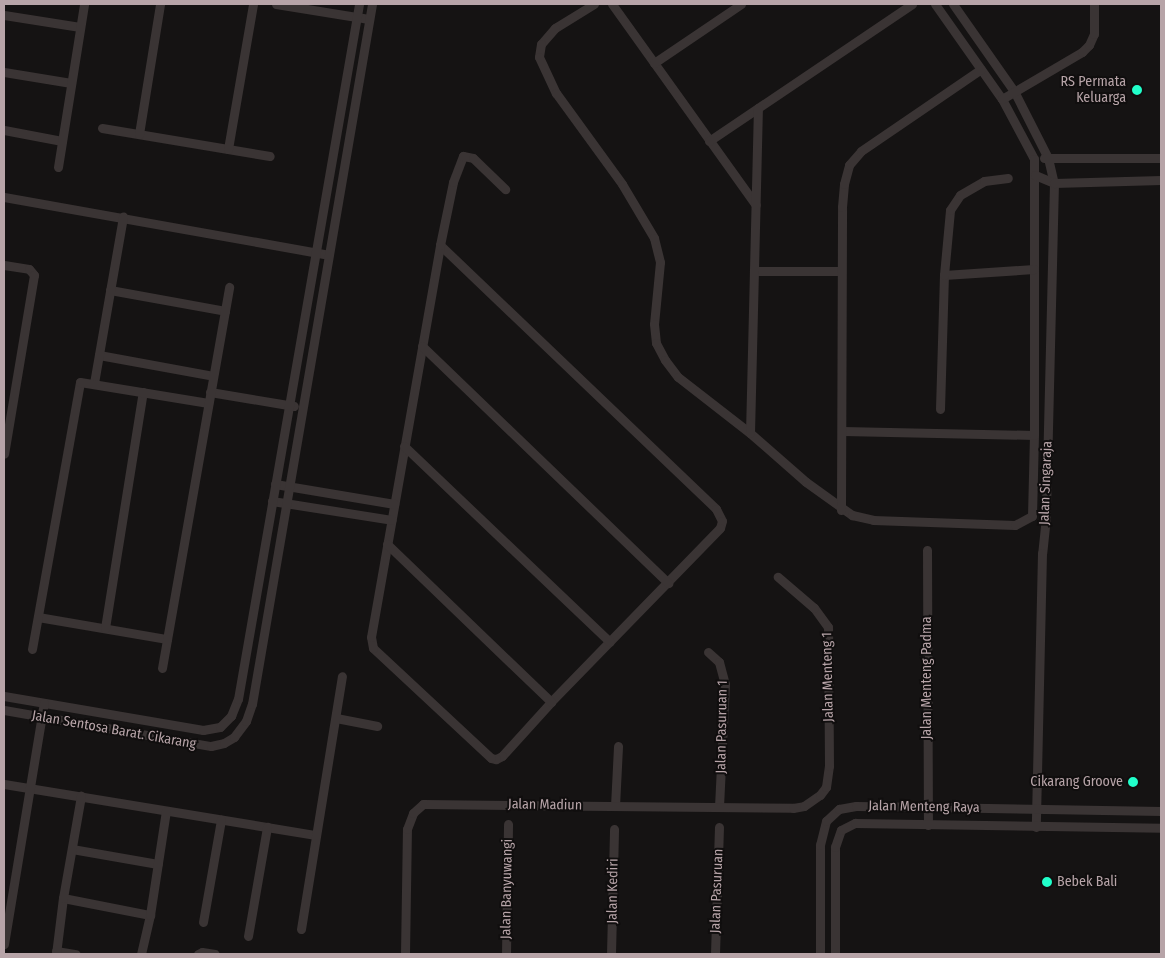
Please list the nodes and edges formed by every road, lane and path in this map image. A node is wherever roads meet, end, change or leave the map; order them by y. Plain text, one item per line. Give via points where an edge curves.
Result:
1 (84, 4) edge
2 (160, 4) edge
3 (253, 4) edge
4 (276, 4) edge
5 (359, 4) edge
6 (372, 4) edge
7 (594, 4) edge
8 (612, 4) edge
9 (741, 4) edge
10 (912, 4) edge
11 (935, 4) edge
12 (953, 4) edge
13 (1094, 4) edge
14 (4, 15) edge
15 (356, 17) junction
16 (369, 19) junction
17 (80, 27) junction
18 (654, 63) junction
19 (981, 69) junction
20 (4, 72) edge
21 (71, 83) junction
22 (1014, 91) junction
23 (1002, 99) junction
24 (758, 108) junction
25 (102, 128) dead end
26 (4, 130) edge
27 (139, 134) junction
28 (62, 141) junction
29 (709, 141) junction
30 (228, 149) junction
31 (270, 156) dead end
32 (1048, 158) junction
33 (1161, 158) edge
34 (1034, 160) junction
35 (58, 167) dead end
36 (1034, 175) junction
37 (1008, 178) dead end
38 (1161, 180) edge
39 (1054, 183) junction
40 (505, 189) dead end
41 (4, 197) edge
42 (756, 205) junction
43 (122, 217) junction
44 (440, 245) junction
45 (314, 251) junction
46 (328, 254) junction
47 (4, 265) edge
48 (1034, 269) junction
49 (841, 270) junction
50 (754, 271) junction
51 (944, 275) junction
52 (229, 286) dead end
53 (110, 290) junction
54 (225, 310) junction
55 (422, 346) junction
56 (98, 355) junction
57 (213, 376) junction
58 (94, 383) junction
59 (144, 392) junction
60 (210, 392) junction
61 (208, 403) junction
62 (289, 405) junction
63 (302, 407) junction
64 (940, 410) dead end
65 (843, 431) junction
66 (750, 433) junction
67 (1034, 435) junction
68 (404, 446) junction
69 (4, 448) edge
70 (275, 484) junction
71 (290, 486) junction
72 (272, 501) junction
73 (288, 503) junction
74 (394, 504) junction
75 (842, 510) junction
76 (392, 520) junction
77 (387, 544) junction
78 (927, 550) dead end
79 (778, 577) dead end
80 (668, 583) junction
81 (38, 617) junction
82 (106, 628) junction
83 (167, 639) junction
84 (610, 642) junction
85 (32, 649) dead end
86 (708, 652) dead end
87 (162, 668) dead end
88 (342, 676) dead end
89 (4, 696) edge
90 (551, 702) junction
91 (44, 703) junction
92 (4, 710) edge
93 (42, 717) junction
94 (336, 718) junction
95 (377, 726) dead end
96 (618, 746) dead end
97 (4, 784) edge
98 (30, 788) junction
99 (820, 795) joint
100 (81, 796) junction
101 (614, 806) junction
102 (719, 807) junction
103 (928, 807) junction
104 (1036, 809) junction
105 (166, 811) junction
106 (1161, 811) edge
107 (221, 820) junction
108 (508, 824) dead end
109 (928, 825) junction
110 (1036, 826) junction
111 (267, 827) junction
112 (719, 827) dead end
113 (1161, 828) edge
114 (614, 829) dead end
115 (316, 835) junction
116 (72, 849) junction
117 (158, 864) junction
118 (63, 898) junction
119 (150, 915) junction
120 (203, 922) dead end
121 (301, 929) dead end
122 (248, 936) dead end
123 (4, 944) edge
124 (56, 953) edge
125 (76, 954) edge
126 (141, 954) edge
127 (198, 954) edge
128 (215, 954) edge
129 (405, 954) edge
130 (506, 954) edge
131 (611, 954) edge
132 (716, 954) edge
133 (820, 954) edge
134 (834, 954) edge

1 - 17 street
2 - 27 street
3 - 30 street
4 - 15 street
5 - 15 street
6 - 16 street
7 - 66 street via 555,28 541,44 540,58 556,93 622,184 654,238 660,262 654,324 656,343 664,360 678,377
8 - 18 street
9 - 18 street
10 - 24 street
11 - 19 street
12 - 22 street, Jalan Singaraja
13 - 22 street via 1094,34 1089,45
14 - 17 street
15 - 16 street
15 - 45 street
16 - 46 street
17 - 21 street
18 - 29 street
19 - 23 street
19 - 49 street via 862,151 849,166 842,207
20 - 21 street
21 - 28 street
22 - 23 street
22 - 32 street, Jalan Singaraja
23 - 34 street
24 - 29 street
24 - 42 street
25 - 27 street
26 - 28 street
27 - 30 street
28 - 35 street
29 - 42 street
30 - 31 street
32 - 33 street
32 - 34 street
32 - 39 street, Jalan Singaraja
34 - 36 street
36 - 39 street
36 - 48 street
37 - 51 street via 984,181 953,202 946,232
38 - 39 street
39 - 104 street, Jalan Singaraja
40 - 44 street via 473,158 463,156 453,182
41 - 43 street
42 - 50 street
43 - 45 street
43 - 53 street
44 - 55 street
44 - 80 street via 721,514 720,528
45 - 46 street
45 - 62 street
46 - 63 street
47 - 69 street via 29,269 34,275
48 - 51 street
48 - 67 street
49 - 50 street
49 - 65 street
50 - 66 street
51 - 64 street
52 - 54 street
53 - 54 street
53 - 56 street
54 - 57 street
55 - 68 street
55 - 80 street
56 - 57 street
56 - 58 street
57 - 60 street
58 - 59 street
58 - 81 street via 81,381 79,384
59 - 61 street
59 - 82 street
60 - 61 street
60 - 62 street
61 - 83 street
62 - 63 street
62 - 70 street
63 - 71 street
65 - 67 street
65 - 75 street
66 - 75 street
67 - 75 street via 1032,516 1016,525 873,520
68 - 74 street
68 - 84 street
70 - 71 street
70 - 72 street
71 - 73 street
71 - 74 street
72 - 73 street
72 - 91 street, Jalan Sentosa Barat. Cikarang via 238,699 231,716 220,727 203,730
73 - 76 street
73 - 93 street, Jalan Sentosa Barat. Cikarang via 252,704 246,722 234,737 212,746
74 - 76 street
76 - 77 street
77 - 90 street
77 - 90 street via 371,637 373,648 491,758 502,756
78 - 103 street, Jalan Menteng Padma
79 - 99 street, Jalan Menteng 1 via 814,608 828,627 829,766 826,788
80 - 84 street
81 - 82 street
81 - 85 street
82 - 83 street
83 - 87 street
84 - 90 street
86 - 102 street, Jalan Pasuruan 1 via 719,662 725,684
88 - 94 street
89 - 91 street, Jalan Sentosa Barat. Cikarang
91 - 93 street
92 - 93 street, Jalan Sentosa Barat. Cikarang
93 - 98 street
94 - 95 street
94 - 115 street
96 - 101 street
97 - 98 street
98 - 100 street
98 - 123 street
99 - 102 street, Jalan Madiun via 804,806 793,808
100 - 105 street
100 - 116 street
101 - 102 street, Jalan Madiun
101 - 129 street, Jalan Madiun via 430,803 417,808 407,829
103 - 104 street, Jalan Menteng Raya
103 - 109 street, Jalan Menteng Padma
103 - 133 street, Jalan Menteng Raya via 856,806 839,809 826,821 820,845
104 - 106 street, Jalan Menteng Raya
104 - 110 street, Jalan Singaraja
105 - 107 street
105 - 117 street
107 - 111 street
107 - 120 street
108 - 130 street, Jalan Banyuwangi
109 - 110 street, Jalan Menteng Raya
109 - 134 street, Jalan Menteng Raya via 855,823 841,830 835,846
110 - 113 street, Jalan Menteng Raya
111 - 115 street
111 - 122 street
112 - 132 street, Jalan Pasuruan
114 - 131 street, Jalan Kediri
115 - 121 street
116 - 117 street
116 - 118 street
117 - 119 street
118 - 119 street
118 - 124 street
119 - 126 street
124 - 125 street
127 - 128 street

